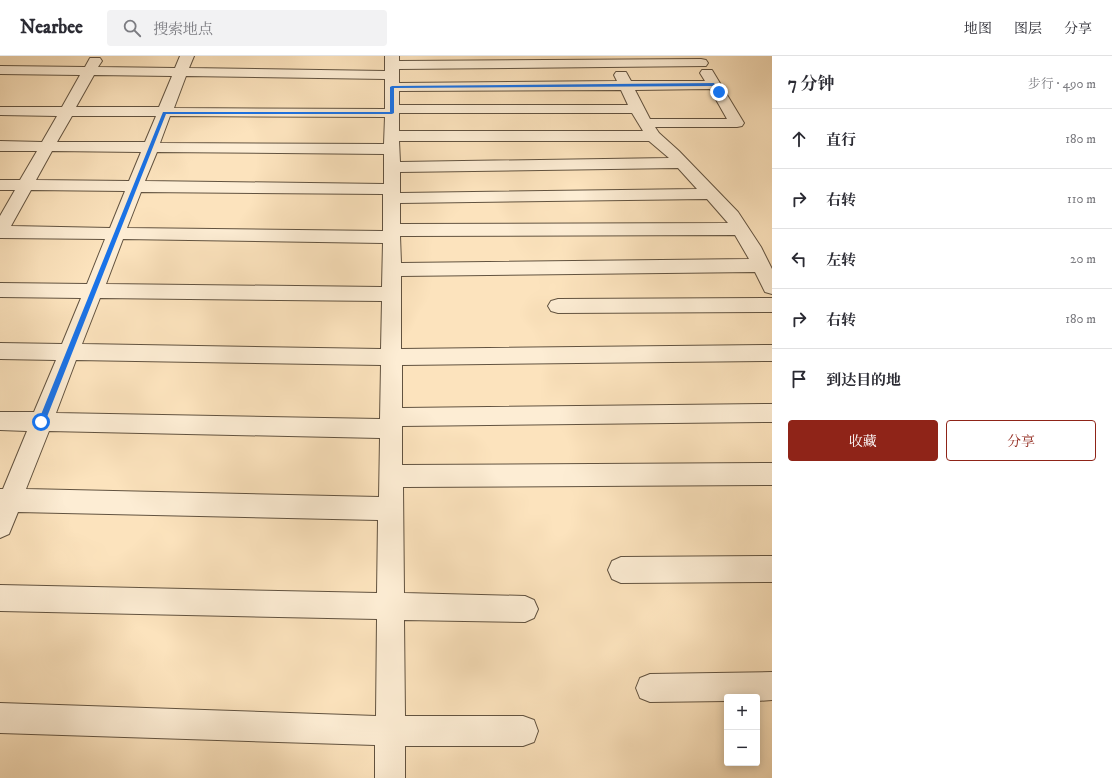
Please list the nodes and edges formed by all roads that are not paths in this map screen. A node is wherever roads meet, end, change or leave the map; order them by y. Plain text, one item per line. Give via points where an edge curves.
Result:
1 (98, 56) edge
2 (615, 60) edge
3 (699, 60) edge
4 (184, 64) edge
5 (0, 70) edge
6 (90, 71) junction
7 (392, 71) edge
8 (714, 85) junction
9 (627, 86) junction
10 (637, 109) junction
11 (0, 111) edge
12 (392, 111) junction
13 (67, 112) junction
14 (164, 113) junction
15 (649, 130) junction
16 (0, 146) edge
17 (47, 147) junction
18 (151, 148) junction
19 (392, 151) junction
20 (682, 163) junction
21 (0, 185) edge
22 (26, 185) junction
23 (136, 185) junction
24 (392, 194) junction
25 (712, 194) junction
26 (740, 229) junction
27 (0, 231) edge
28 (391, 233) junction
29 (116, 234) junction
30 (761, 265) junction
31 (391, 270) junction
32 (772, 287) edge
33 (0, 290) edge
34 (93, 291) junction
35 (391, 294) junction
36 (772, 305) edge
37 (558, 306) dead end
38 (0, 351) edge
39 (69, 352) junction
40 (772, 353) edge
41 (391, 357) junction
42 (772, 413) edge
43 (0, 421) edge
44 (41, 422) junction
45 (391, 423) junction
46 (772, 474) edge
47 (391, 476) junction
48 (5, 501) edge
49 (390, 509) junction
50 (0, 526) edge
51 (772, 569) edge
52 (621, 570) dead end
53 (0, 598) edge
54 (390, 606) junction
55 (525, 609) dead end
56 (772, 686) edge
57 (650, 688) dead end
58 (0, 718) edge
59 (390, 730) junction
60 (523, 731) dead end
61 (390, 778) edge

1 - 6 street
2 - 3 street
2 - 7 street
2 - 9 street
3 - 8 street
4 - 6 street
4 - 7 street
4 - 14 street
5 - 6 street
6 - 13 street
7 - 9 street
7 - 12 street
8 - 9 street
8 - 15 street via 737,123
9 - 10 street
10 - 12 street
10 - 15 street
11 - 13 street
12 - 14 street
12 - 19 street
13 - 14 street
13 - 17 street
14 - 18 street
15 - 19 street
15 - 20 street
16 - 17 street
17 - 18 street
17 - 22 street
18 - 19 street
18 - 23 street
19 - 20 street
19 - 24 street
20 - 25 street
21 - 22 street
22 - 23 street
22 - 27 street
23 - 24 street
23 - 29 street
24 - 25 street
24 - 28 street
25 - 26 street
26 - 28 street
26 - 30 street
27 - 29 street
28 - 29 street
28 - 31 street
29 - 34 street
30 - 31 street
30 - 32 street
31 - 35 street
33 - 34 street
34 - 35 street
34 - 39 street
35 - 41 street
36 - 37 street
38 - 39 street
39 - 41 street
39 - 44 street
40 - 41 street
41 - 45 street
42 - 45 street
43 - 44 street
44 - 45 street
44 - 48 street
45 - 47 street
46 - 47 street
47 - 49 street
48 - 49 street
48 - 50 street
49 - 54 street
51 - 52 street
53 - 54 street
54 - 55 street
54 - 59 street
56 - 57 street
58 - 59 street
59 - 60 street
59 - 61 street

